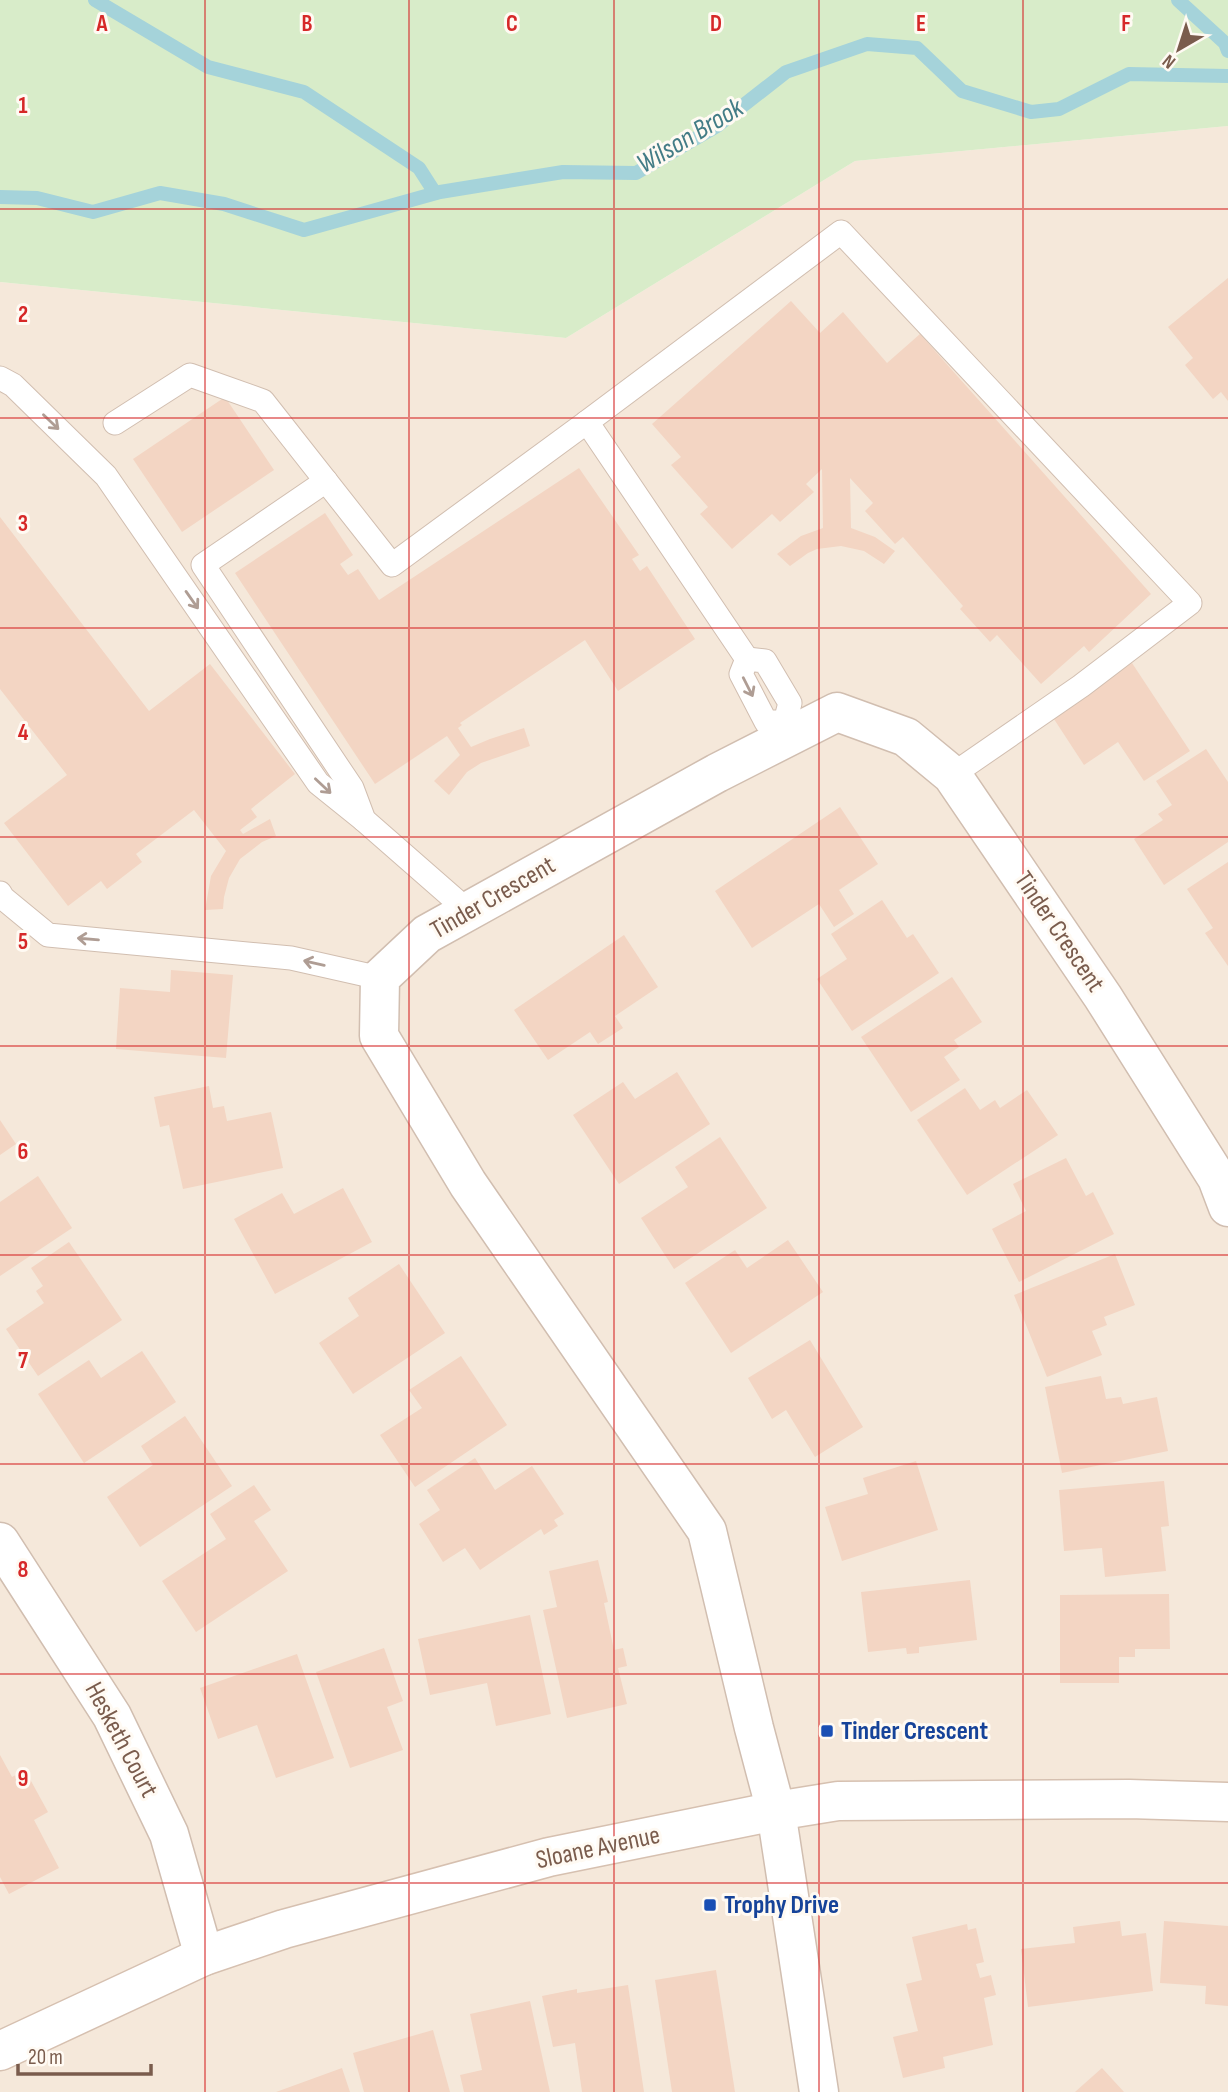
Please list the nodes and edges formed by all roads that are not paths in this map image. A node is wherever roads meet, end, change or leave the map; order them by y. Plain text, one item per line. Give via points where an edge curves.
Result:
1 (0, 377) edge
2 (587, 422) junction
3 (115, 423) dead end
4 (326, 481) junction
5 (789, 728) junction
6 (952, 775) junction
7 (364, 820) junction
8 (0, 893) edge
9 (468, 911) junction
10 (380, 978) junction
11 (1228, 1207) edge
12 (0, 1542) edge
13 (1228, 1802) edge
14 (776, 1811) junction
15 (204, 1956) junction
16 (0, 2051) edge
17 (819, 2092) edge

1 -> 7 lane via 106,476 318,783
2 - 4 lane via 393,565
2 - 5 lane via 747,659 765,661 790,704
2 - 6 lane via 841,232 1190,603 1082,686
3 - 4 lane via 190,375 263,401
4 - 7 lane via 203,565 352,788
5 - 6 street, Tinder Crescent via 837,712 905,737
5 - 9 street, Tinder Crescent
6 - 11 street, Tinder Crescent via 1110,1008 1217,1178
7 - 9 lane
10 -> 8 lane via 291,958 48,935
9 - 10 street, Tinder Crescent via 428,934
10 - 14 street via 379,1036 468,1184 707,1531
12 - 15 street, Hesketh Court via 112,1716 169,1834
13 - 14 street, Sloane Avenue via 838,1801
14 - 15 street, Sloane Avenue via 549,1857 284,1929
14 - 17 street
15 - 16 street, Sloane Avenue

